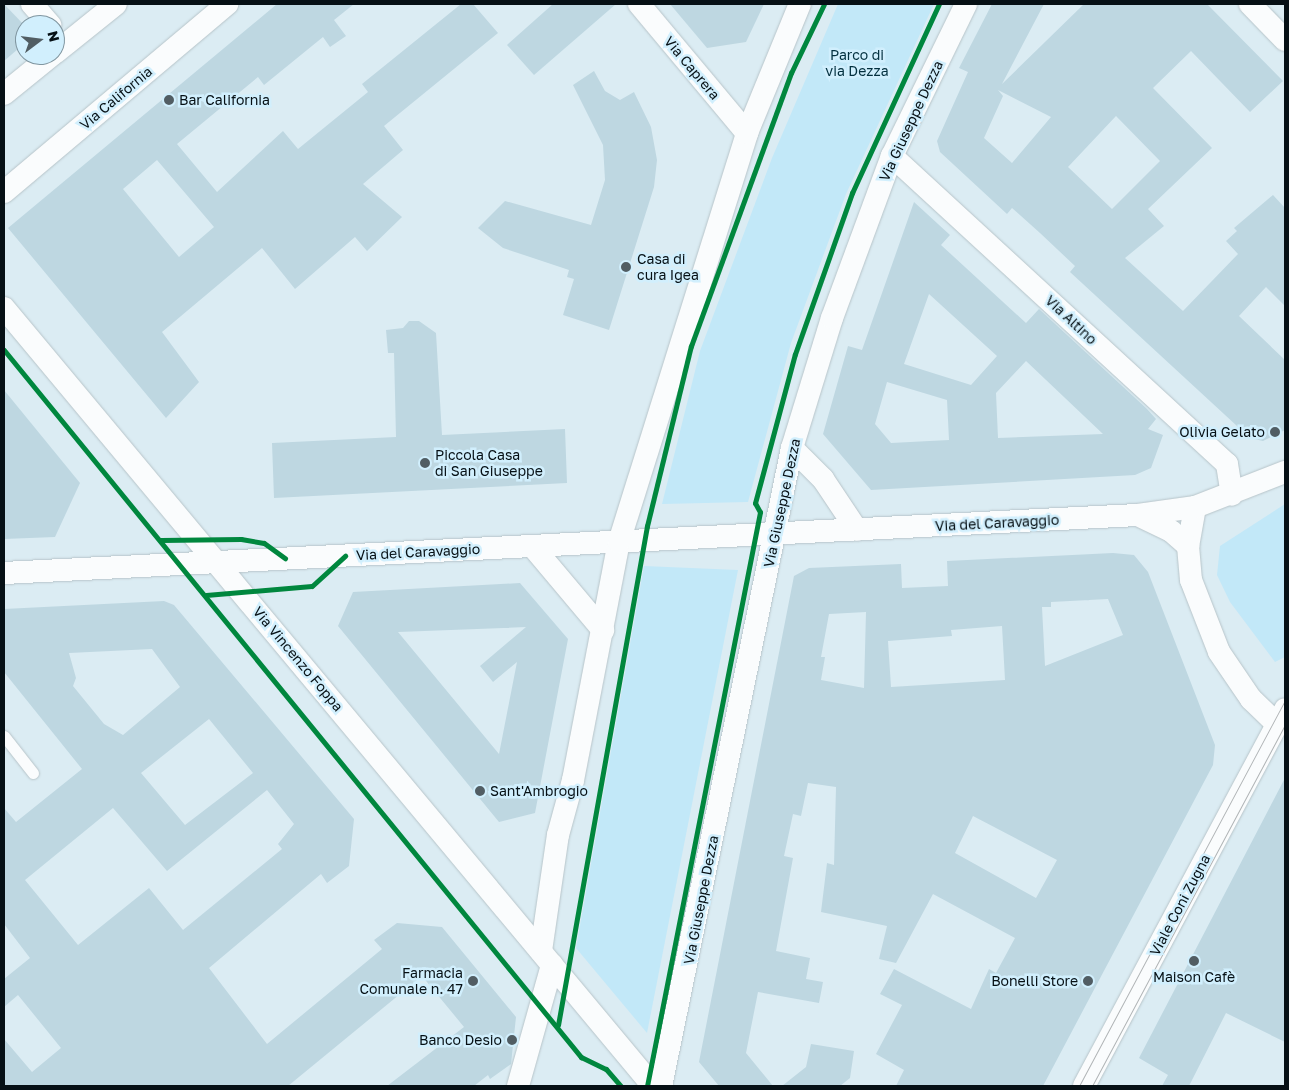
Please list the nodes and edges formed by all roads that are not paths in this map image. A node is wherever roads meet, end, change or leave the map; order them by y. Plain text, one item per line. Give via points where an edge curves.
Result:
1 (32, 4) edge
2 (116, 4) edge
3 (227, 4) edge
4 (639, 4) edge
5 (800, 4) edge
6 (966, 4) edge
7 (1250, 4) edge
8 (41, 15) edge
9 (65, 40) edge
10 (1285, 40) edge
11 (36, 65) edge
12 (4, 94) edge
13 (746, 133) junction
14 (892, 156) junction
15 (4, 192) edge
16 (4, 308) edge
17 (792, 448) junction
18 (1285, 472) edge
19 (1232, 495) junction
20 (1195, 507) junction
21 (1138, 515) junction
22 (857, 530) junction
23 (776, 533) junction
24 (618, 542) junction
25 (1188, 546) junction
26 (533, 547) junction
27 (215, 562) junction
28 (4, 573) edge
29 (603, 630) junction
30 (1283, 718) edge
31 (4, 736) edge
32 (33, 773) dead end
33 (547, 958) junction
34 (518, 1086) edge
35 (653, 1086) edge
36 (661, 1086) edge
37 (1084, 1086) edge

1 - 8 street
2 - 9 street
3 - 15 street, Via California
4 - 13 street, Via Caprera
5 - 13 street
6 - 14 street, Via Giuseppe Dezza
7 - 10 street
11 - 12 street
13 - 24 street
14 - 17 street, Via Giuseppe Dezza via 832,318
14 - 19 street, Via Altino via 1222,459 1230,474
16 - 27 street, Via Vincenzo Foppa
17 - 22 street via 823,479
17 - 23 street, Via Giuseppe Dezza
18 - 19 street, Via del Caravaggio
19 - 20 street, Via del Caravaggio
20 - 21 street, Via del Caravaggio
20 - 25 street
21 - 22 street, Via del Caravaggio
21 - 25 street via 1171,531
22 - 23 street, Via del Caravaggio
23 - 24 street, Via del Caravaggio
23 - 36 street, Via Giuseppe Dezza via 676,1027
24 - 26 street, Via del Caravaggio
24 - 29 street
25 - 30 street via 1191,580 1219,652 1251,699
26 - 27 street, Via del Caravaggio
26 - 29 street
27 - 28 street, Via del Caravaggio
27 - 33 street, Via Vincenzo Foppa
29 - 33 street via 558,835
30 - 37 street, Viale Coni Zugna
31 - 32 lane
33 - 34 street via 542,1005
33 - 35 street, Via Vincenzo Foppa

